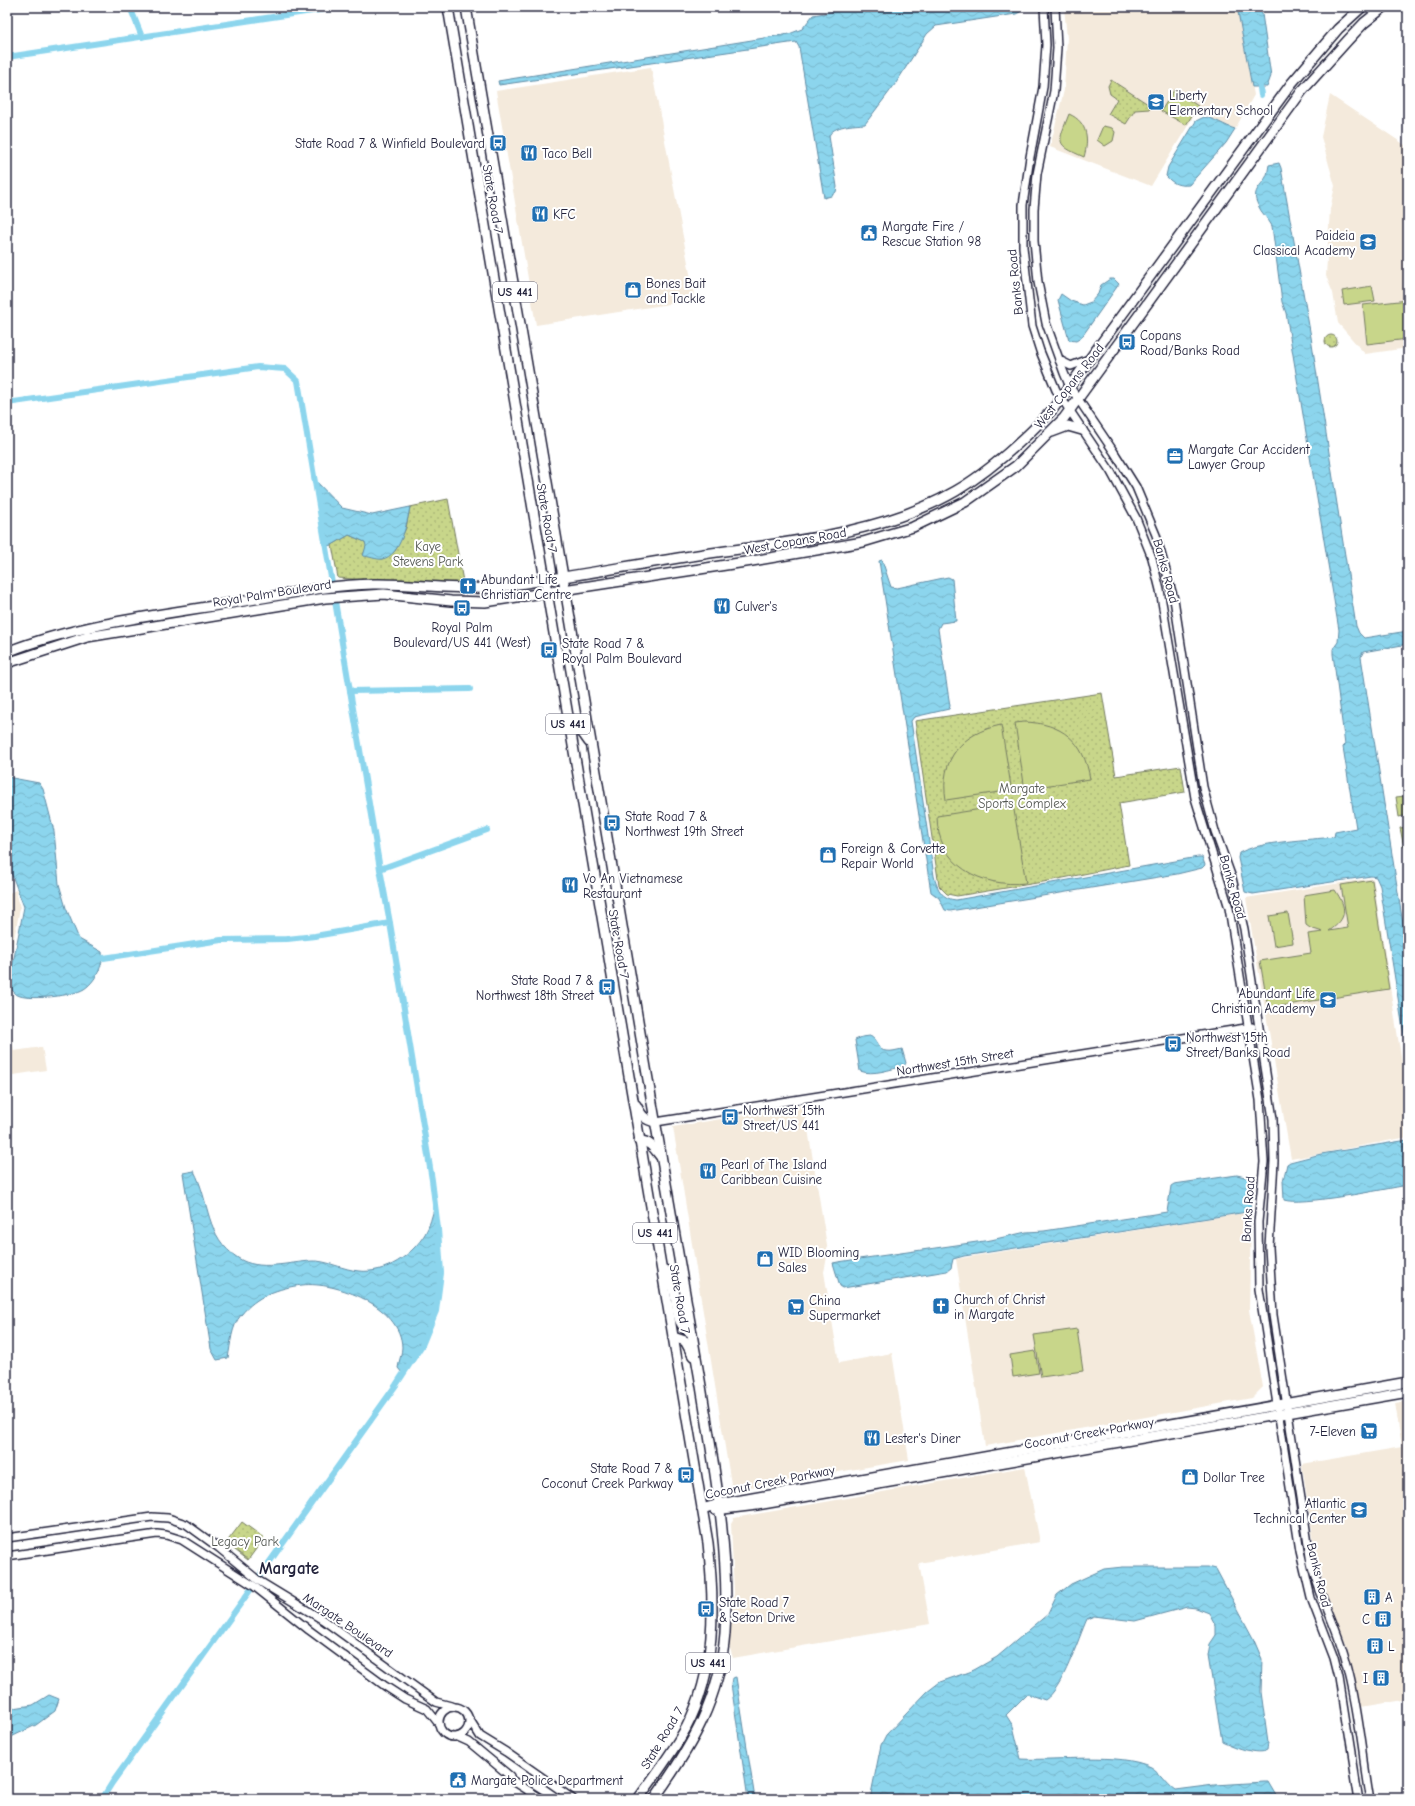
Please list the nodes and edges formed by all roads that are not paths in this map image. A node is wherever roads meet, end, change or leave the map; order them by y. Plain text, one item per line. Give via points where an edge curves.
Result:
1 (448, 7) edge
2 (466, 7) edge
3 (1044, 7) edge
4 (1055, 7) edge
5 (1362, 7) edge
6 (1384, 7) edge
7 (1091, 358) junction
8 (1058, 360) junction
9 (1070, 387) junction
10 (1061, 398) junction
11 (1078, 399) junction
12 (1070, 410) junction
13 (1082, 430) junction
14 (1049, 434) junction
15 (563, 577) junction
16 (545, 581) junction
17 (565, 590) junction
18 (546, 593) junction
19 (7, 652) edge
20 (7, 663) edge
21 (568, 719) junction
22 (591, 745) junction
23 (1259, 1026) junction
24 (1248, 1027) junction
25 (633, 1101) junction
26 (656, 1122) junction
27 (639, 1141) junction
28 (662, 1158) junction
29 (659, 1258) junction
30 (692, 1333) junction
31 (673, 1336) junction
32 (697, 1362) junction
33 (1408, 1382) edge
34 (1408, 1392) edge
35 (1287, 1408) junction
36 (1277, 1410) junction
37 (899, 1471) junction
38 (891, 1481) junction
39 (720, 1507) junction
40 (702, 1509) junction
41 (7, 1538) edge
42 (7, 1556) edge
43 (451, 1706) junction
44 (691, 1716) junction
45 (470, 1720) junction
46 (439, 1724) junction
47 (458, 1737) junction
48 (693, 1742) junction
49 (542, 1799) edge
50 (573, 1799) edge
51 (638, 1799) edge
52 (654, 1799) edge
53 (1358, 1799) edge
54 (1370, 1799) edge

1 - 16 main road, State Road 7 / US 441
2 - 15 main road, State Road 7 / US 441
3 - 10 street, Banks Road via 1045,66 1025,188 1023,247 1032,326
4 - 8 street, Banks Road via 1056,70 1051,112 1037,174 1034,234 1035,262 1042,302
5 - 7 main road, West Copans Road via 1338,29 1291,84
6 - 11 main road, West Copans Road via 1364,23 1302,92
7 - 8 street via 1071,366
7 - 9 main road, West Copans Road
8 - 9 street, Banks Road
9 - 10 main road, West Copans Road
9 - 11 street, Banks Road
10 - 12 street, Banks Road
10 - 15 main road, West Copans Road via 1033,430 984,472 956,491 902,516 857,529
11 - 12 main road, West Copans Road
11 - 23 street, Banks Road via 1136,487 1156,535 1165,565 1174,599 1203,787 1238,898
12 - 13 street, Banks Road
12 - 14 main road, West Copans Road
13 - 14 main road via 1068,426
13 - 24 street, Banks Road via 1111,472 1132,509 1155,568 1163,601 1195,798 1229,908
14 - 17 main road, West Copans Road via 1016,466 964,502 940,515 886,536 752,562
15 - 16 main road, West Copans Road
15 - 17 main road, State Road 7 / US 441
16 - 18 main road, State Road 7 / US 441
16 - 19 main road, Royal Palm Boulevard via 473,589 406,584 323,588 112,623 53,637
17 - 18 main road, West Copans Road
17 - 22 main road, State Road 7 / US 441
18 - 20 main road, Royal Palm Boulevard via 473,602 392,595 325,598 87,637
18 - 21 main road, State Road 7 / US 441
21 - 22 main road via 574,721
21 - 25 main road, State Road 7 / US 441
22 - 26 main road, State Road 7 / US 441
23 - 24 street, Northwest 15th Street
23 - 35 street, Banks Road via 1273,1119 1274,1161 1269,1247 1274,1315
24 - 26 street, Northwest 15th Street
24 - 36 street, Banks Road via 1264,1142 1257,1247 1259,1289
25 - 26 main road via 642,1117
25 - 27 main road, State Road 7 / US 441
26 - 28 main road, State Road 7 / US 441
27 - 28 main road via 650,1144
27 - 29 main road, State Road 7 / US 441
28 - 30 main road, State Road 7 / US 441
29 - 30 main road via 673,1287 679,1322 686,1331
29 - 31 main road, State Road 7 / US 441
30 - 32 main road, State Road 7 / US 441
31 - 32 main road via 685,1341
31 - 40 main road, State Road 7 / US 441
32 - 39 main road, State Road 7 / US 441
33 - 35 main road, Coconut Creek Parkway
34 - 35 main road, Coconut Creek Parkway
35 - 36 main road, Coconut Creek Parkway
35 - 54 street, Banks Road via 1312,1563 1322,1599 1345,1658
36 - 37 main road, Coconut Creek Parkway
36 - 38 main road, Coconut Creek Parkway
36 - 53 street, Banks Road via 1303,1572 1339,1678
37 - 38 main road via 893,1474
37 - 39 main road, Coconut Creek Parkway
38 - 39 main road, Coconut Creek Parkway
39 - 40 main road, Coconut Creek Parkway
39 - 48 main road, State Road 7 / US 441 via 725,1598 722,1655 711,1701
40 - 44 main road, State Road 7 / US 441 via 710,1569 712,1631 704,1680
41 - 43 street, Margate Boulevard via 152,1517 168,1518 186,1524 259,1581 323,1620 436,1702
42 - 46 street, Margate Boulevard via 157,1534 182,1540 254,1586 389,1689 427,1709
43 - 45 street via 465,1710
43 - 46 street via 443,1711
44 - 48 main road via 695,1726
44 - 51 main road, State Road 7 / US 441 via 671,1754
45 - 47 street via 467,1730
45 - 50 street via 480,1736
46 - 47 street via 444,1733
47 - 49 street via 470,1742 510,1776 510,1780
48 - 52 main road, State Road 7 / US 441

